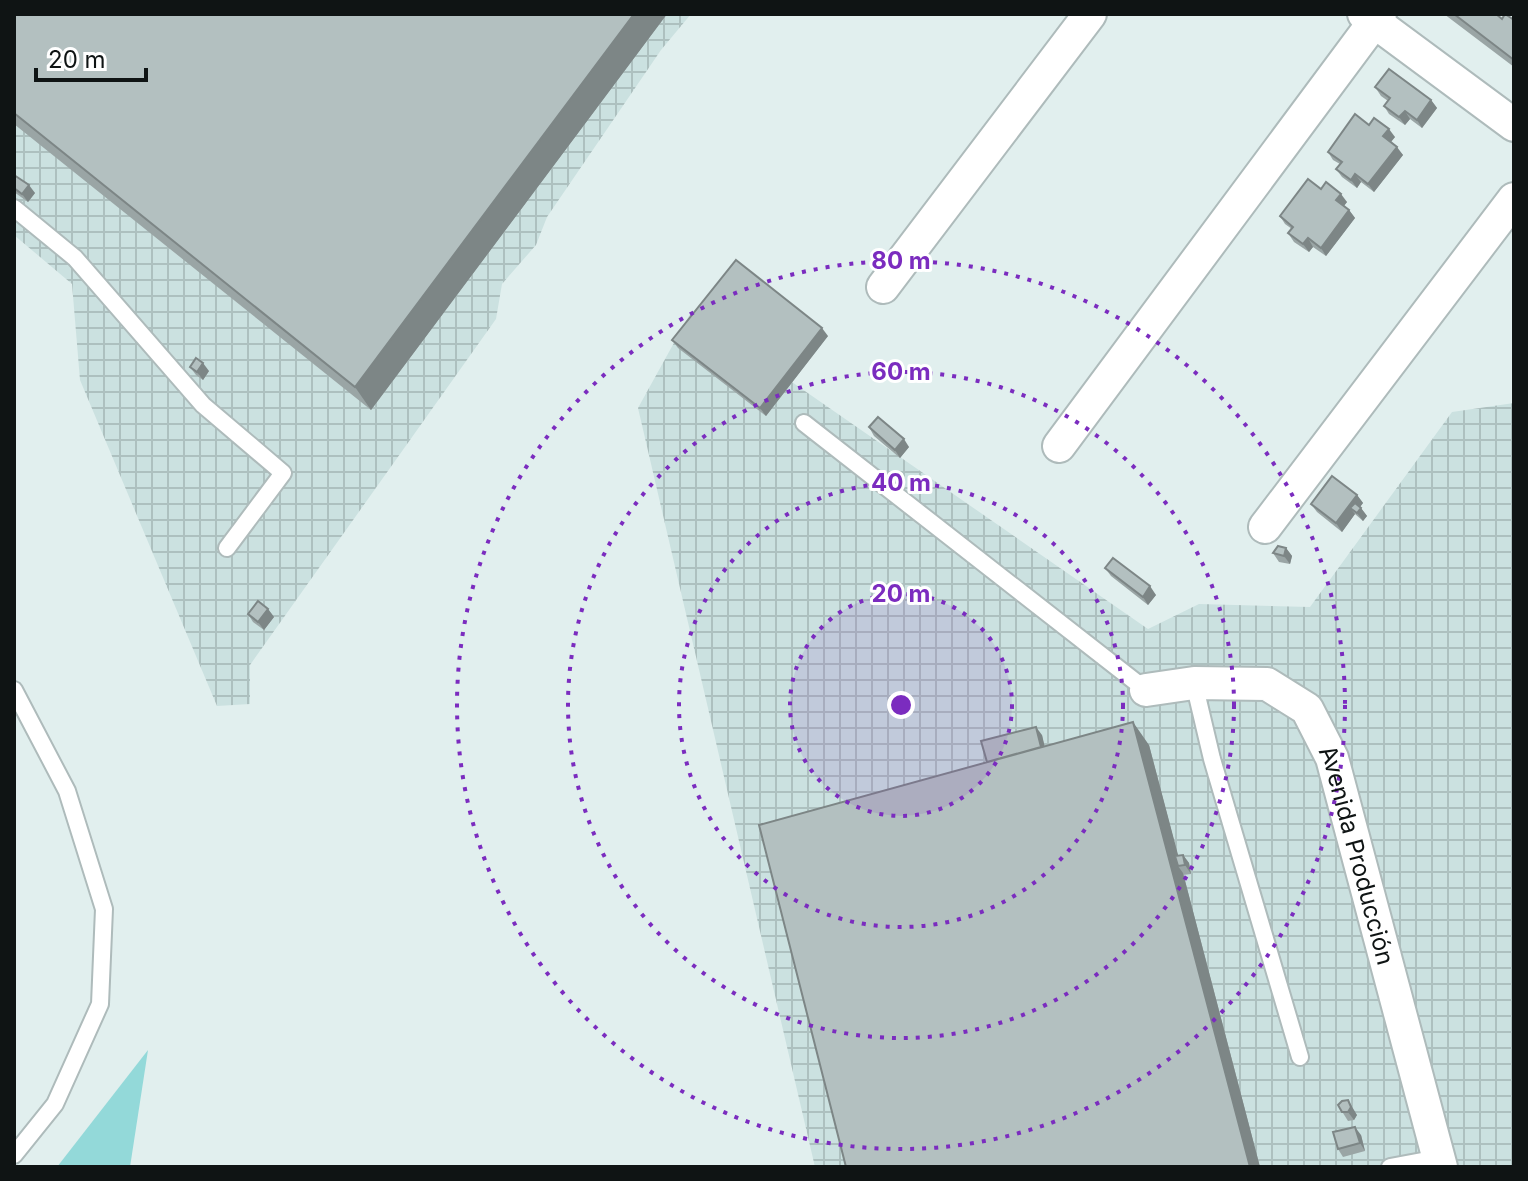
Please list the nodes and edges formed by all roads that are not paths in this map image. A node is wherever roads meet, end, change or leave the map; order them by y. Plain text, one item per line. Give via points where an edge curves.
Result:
1 (1090, 14) edge
2 (1373, 17) edge
3 (1514, 125) edge
4 (1514, 199) edge
5 (14, 208) edge
6 (883, 287) dead end
7 (804, 423) dead end
8 (1059, 446) dead end
9 (1265, 527) dead end
10 (227, 548) dead end
11 (1194, 683) junction
12 (14, 690) edge
13 (1146, 690) joint
14 (1300, 1057) dead end
15 (14, 1155) edge
16 (1440, 1162) edge
17 (1390, 1167) edge

1 - 6 street
2 - 3 street
2 - 8 street
4 - 9 street
5 - 10 lane via 75,258 203,405 283,473
7 - 13 lane
11 - 13 street, Avenida Producción
11 - 14 lane
11 - 16 street, Avenida Producción via 1267,684 1307,709 1332,758
12 - 15 lane via 67,791 104,909 100,1004 55,1104
16 - 17 lane

